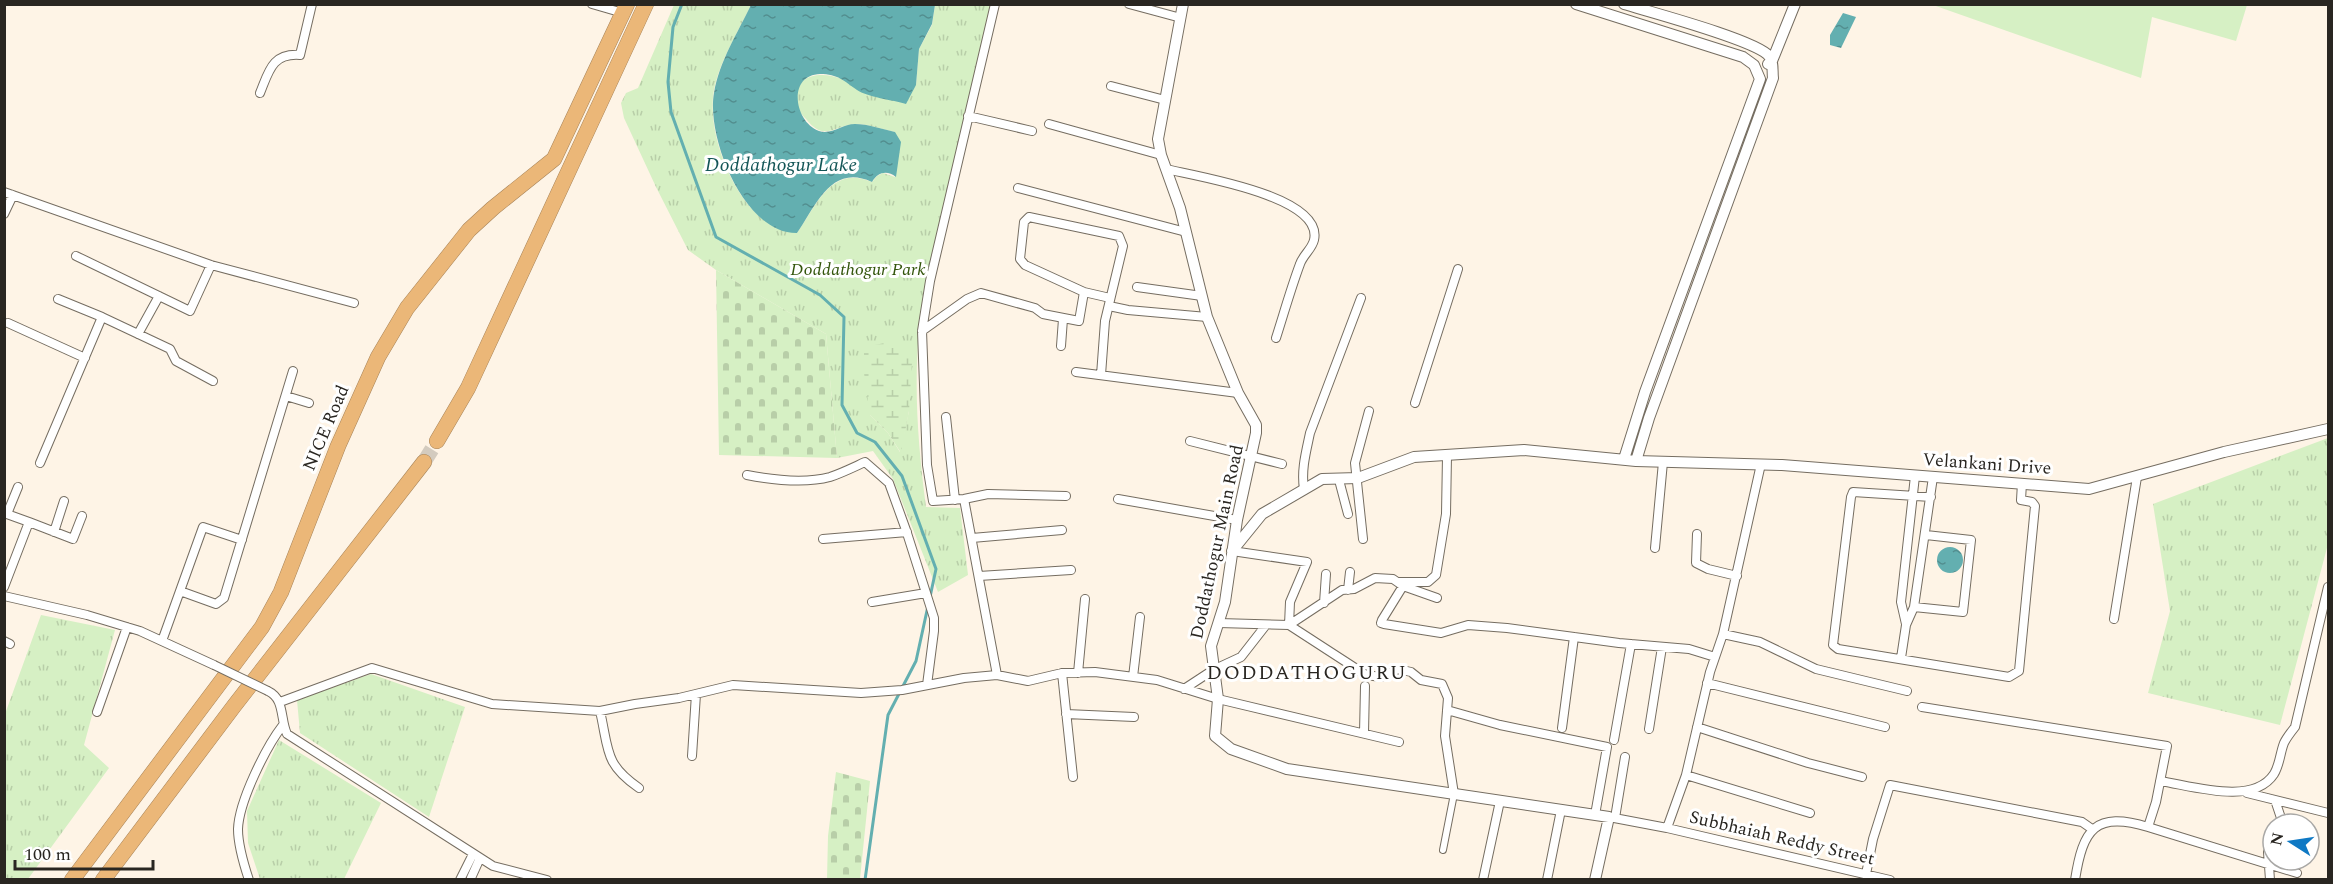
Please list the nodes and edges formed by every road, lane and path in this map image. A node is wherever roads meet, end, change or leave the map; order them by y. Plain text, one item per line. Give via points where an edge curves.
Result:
1 (312, 4) edge
2 (592, 4) edge
3 (646, 4) edge
4 (995, 4) edge
5 (1129, 4) edge
6 (1183, 4) edge
7 (1576, 4) edge
8 (1624, 4) edge
9 (1795, 4) edge
10 (625, 9) edge
11 (1181, 18) junction
12 (1770, 57) junction
13 (1756, 69) junction
14 (1111, 86) dead end
15 (260, 93) dead end
16 (1166, 100) junction
17 (968, 116) junction
18 (1049, 124) dead end
19 (1032, 131) dead end
20 (1161, 155) junction
21 (1166, 170) junction
22 (1018, 188) dead end
23 (9, 193) edge
24 (4, 214) edge
25 (1186, 232) junction
26 (76, 256) dead end
27 (211, 265) junction
28 (1458, 269) dead end
29 (1137, 287) dead end
30 (1084, 292) junction
31 (159, 296) junction
32 (1202, 296) junction
33 (1361, 298) dead end
34 (58, 299) dead end
35 (1110, 302) junction
36 (354, 303) dead end
37 (102, 317) junction
38 (1207, 317) junction
39 (1063, 319) junction
40 (8, 322) dead end
41 (922, 332) junction
42 (138, 334) junction
43 (1276, 338) dead end
44 (1060, 346) dead end
45 (85, 358) junction
46 (293, 371) dead end
47 (1077, 372) dead end
48 (1101, 375) junction
49 (213, 381) dead end
50 (1238, 393) junction
51 (286, 396) junction
52 (309, 403) dead end
53 (1415, 403) dead end
54 (1370, 411) dead end
55 (946, 417) dead end
56 (2328, 429) edge
57 (437, 441) tunnel mouth
58 (1190, 441) dead end
59 (1252, 456) junction
60 (1447, 456) junction
61 (1624, 459) junction
62 (1636, 461) junction
63 (424, 462) tunnel mouth
64 (1663, 462) junction
65 (40, 463) dead end
66 (1282, 464) dead end
67 (1761, 464) junction
68 (747, 475) dead end
69 (1915, 476) junction
70 (1933, 477) junction
71 (2137, 477) junction
72 (1358, 478) junction
73 (1339, 480) junction
74 (2022, 483) junction
75 (18, 487) dead end
76 (1304, 489) junction
77 (1066, 496) dead end
78 (1912, 496) junction
79 (1931, 498) junction
80 (1118, 499) dead end
81 (960, 500) junction
82 (64, 501) dead end
83 (6, 513) edge
84 (1348, 514) dead end
85 (82, 516) dead end
86 (1237, 520) junction
87 (29, 522) junction
88 (1062, 530) dead end
89 (54, 532) junction
90 (907, 532) junction
91 (1697, 534) dead end
92 (1926, 535) junction
93 (972, 538) junction
94 (823, 539) dead end
95 (1363, 539) dead end
96 (242, 540) junction
97 (1655, 548) dead end
98 (1232, 551) junction
99 (1905, 554) junction
100 (1922, 556) junction
101 (1071, 570) dead end
102 (1350, 572) dead end
103 (1326, 574) dead end
104 (979, 576) junction
105 (1737, 576) junction
106 (1400, 584) junction
107 (4, 587) edge
108 (2328, 587) edge
109 (1348, 590) junction
110 (180, 591) junction
111 (926, 593) junction
112 (4, 596) edge
113 (1437, 598) dead end
114 (1085, 600) dead end
115 (872, 602) dead end
116 (1324, 603) junction
117 (1914, 607) junction
118 (1140, 617) dead end
119 (2114, 619) dead end
120 (1219, 623) junction
121 (1266, 625) junction
122 (1289, 625) junction
123 (1906, 625) junction
124 (127, 627) junction
125 (1723, 634) junction
126 (1574, 637) junction
127 (162, 641) junction
128 (1631, 644) junction
129 (1662, 646) junction
130 (1715, 657) junction
131 (1901, 658) junction
132 (1213, 670) junction
133 (1062, 673) junction
134 (1078, 673) junction
135 (997, 675) junction
136 (1133, 677) junction
137 (1707, 683) junction
138 (927, 685) junction
139 (1365, 686) dead end
140 (1184, 689) junction
141 (1907, 691) dead end
142 (696, 694) junction
143 (1218, 699) junction
144 (280, 702) junction
145 (1922, 707) dead end
146 (1447, 710) junction
147 (600, 711) junction
148 (97, 712) dead end
149 (1066, 714) junction
150 (1134, 717) dead end
151 (283, 725) junction
152 (1697, 727) junction
153 (1885, 727) dead end
154 (1562, 728) dead end
155 (1649, 729) dead end
156 (1364, 733) junction
157 (1614, 740) dead end
158 (1399, 742) dead end
159 (693, 756) dead end
160 (1625, 757) dead end
161 (1686, 774) junction
162 (1073, 777) dead end
163 (1862, 777) dead end
164 (2160, 781) junction
165 (639, 788) dead end
166 (2243, 793) junction
167 (1454, 794) junction
168 (2275, 800) junction
169 (1500, 801) junction
170 (1561, 810) junction
171 (2279, 812) edge
172 (1810, 813) dead end
173 (2328, 813) edge
174 (1595, 815) junction
175 (1612, 818) junction
176 (2148, 827) junction
177 (1667, 828) junction
178 (2092, 829) junction
179 (1443, 850) dead end
180 (476, 856) junction
181 (2261, 861) edge
182 (2293, 872) edge
183 (2296, 873) dead end
184 (1866, 874) junction
185 (1854, 875) edge
186 (467, 878) edge
187 (72, 879) edge
188 (103, 879) edge
189 (249, 879) edge
190 (547, 879) edge
191 (1483, 879) edge
192 (1547, 879) edge
193 (1595, 879) edge
194 (1890, 879) edge
195 (2075, 879) edge

1 - 15 street via 300,55 279,58
2 - 10 street
3 - 57 highway via 468,388
4 - 17 street
5 - 11 street
6 - 11 street, Doddathogur Main Road
7 - 13 street via 1743,57
8 - 12 street via 1748,43
9 - 12 street
10 - 187 highway, NICE Road via 554,159 469,230 407,308 378,357 345,429 281,592 262,627
11 - 16 street, Doddathogur Main Road
12 - 13 street
12 - 62 street via 1773,78 1648,418
13 - 61 street via 1760,79 1756,91
14 - 16 street
16 - 20 street, Doddathogur Main Road via 1158,139
17 - 19 street
17 - 41 street
18 - 20 street
20 - 21 street, Doddathogur Main Road
21 - 25 street, Doddathogur Main Road
21 - 43 street via 1268,194 1313,226 1314,241 1300,262
22 - 25 street
23 - 24 street
23 - 27 street
25 - 32 street, Doddathogur Main Road
26 - 31 street
27 - 31 street via 190,311
27 - 36 street
28 - 53 street
29 - 32 street
30 - 35 street
30 - 35 street via 1025,266 1020,259 1024,222 1029,217 1119,236 1123,246
30 - 39 street via 1079,321
31 - 42 street
32 - 38 street, Doddathogur Main Road
33 - 76 street via 1310,433 1302,477
34 - 37 street
35 - 38 street via 1128,310
35 - 48 street
37 - 42 street
37 - 45 street
38 - 50 street, Doddathogur Main Road
39 - 41 street via 981,293
39 - 44 street
40 - 45 street
41 - 81 street via 927,465 933,501
42 - 49 street via 170,349 176,362
45 - 65 street
46 - 51 street
47 - 48 street
48 - 50 street
50 - 59 street, Doddathogur Main Road via 1256,425
51 - 52 street
51 - 96 street
54 - 72 street via 1355,463
55 - 81 street
56 - 71 street, Velankani Drive via 2224,452
58 - 59 street
59 - 66 street
59 - 86 street, Doddathogur Main Road
60 - 61 street, Velankani Drive via 1524,450
60 - 72 street, Velankani Drive via 1414,457
60 - 106 street via 1446,514 1436,575 1428,582
61 - 62 street, Velankani Drive
62 - 64 street, Velankani Drive
63 - 188 highway
64 - 67 street, Velankani Drive
64 - 97 street
67 - 69 street, Velankani Drive
67 - 105 street
68 - 90 street via 770,480 813,479 830,477 865,462 889,483
69 - 70 street, Velankani Drive
69 - 78 street
70 - 74 street, Velankani Drive
70 - 79 street
71 - 74 street, Velankani Drive via 2089,489
71 - 119 street
72 - 73 street, Velankani Drive
72 - 95 street
73 - 76 street, Velankani Drive via 1322,479
73 - 84 street
74 - 131 street via 2021,500 2035,506 2019,671 2009,677
75 - 83 street
76 - 98 street, Velankani Drive via 1262,514
77 - 81 street via 988,494
78 - 79 street
78 - 99 street
78 - 131 street via 1853,492 1832,639 1838,648
79 - 92 street
80 - 86 street
81 - 93 street
82 - 89 street
83 - 87 street
85 - 89 street via 73,539
86 - 98 street, Doddathogur Main Road
87 - 89 street
87 - 107 street
88 - 93 street
90 - 94 street
90 - 111 street
91 - 105 street via 1696,562
92 - 100 street
92 - 117 street via 1971,540 1963,612
93 - 104 street
96 - 110 street via 203,527
96 - 110 street via 221,602 216,604
98 - 120 street, Doddathogur Main Road
98 - 122 street via 1308,562 1290,602
99 - 100 street
99 - 123 street via 1901,602
100 - 117 street
101 - 104 street
102 - 109 street
103 - 116 street
104 - 135 street
105 - 125 street
106 - 109 street via 1375,578
106 - 113 street
106 - 126 street via 1382,620 1384,624 1441,633 1468,625
108 - 166 street via 2295,727 2271,777 2262,786
109 - 116 street
110 - 127 street
111 - 115 street
111 - 138 street via 934,618
112 - 124 street
114 - 134 street
116 - 122 street
117 - 123 street
118 - 136 street
120 - 121 street
120 - 132 street, Doddathogur Main Road via 1211,646
121 - 122 street
121 - 132 street via 1241,657
122 - 146 street via 1366,675 1381,677 1398,669 1442,684 1448,698
123 - 131 street
124 - 127 street
124 - 148 street
125 - 130 street
125 - 141 street via 1760,642 1816,669
126 - 128 street
126 - 154 street
127 - 144 street, bridge via 268,691
128 - 129 street
128 - 157 street
129 - 130 street via 1689,648
129 - 155 street
130 - 137 street
132 - 140 street
132 - 143 street, Doddathogur Main Road
133 - 134 street
133 - 135 street via 1028,681
133 - 149 street
134 - 136 street
135 - 138 street
136 - 140 street
137 - 152 street
137 - 153 street
138 - 142 street via 861,693 733,685
139 - 156 street
140 - 143 street
142 - 147 street
142 - 159 street
143 - 156 street
143 - 167 street, Doddathogur Main Road via 1215,736 1231,749 1287,769
144 - 147 street via 372,668 492,704
144 - 151 street
145 - 164 street via 2167,746
146 - 167 street via 1445,736
146 - 174 street via 1607,747
147 - 165 street via 612,763
149 - 150 street
149 - 162 street
151 - 180 street via 286,734
151 - 189 street via 265,754 239,823
152 - 161 street
152 - 163 street
156 - 158 street
160 - 175 street
161 - 172 street
161 - 177 street
164 - 166 street
164 - 176 street
166 - 168 street
167 - 169 street, Doddathogur Main Road
167 - 179 street
168 - 171 street
168 - 173 street
169 - 170 street, Doddathogur Main Road
169 - 191 street
170 - 174 street, Doddathogur Main Road
170 - 192 street
174 - 175 street, Doddathogur Main Road
175 - 177 street, Subbhaiah Reddy Street
175 - 193 street
176 - 178 street via 2126,820 2100,823
176 - 181 street
177 - 185 street, Subbhaiah Reddy Street
178 - 184 street via 2082,822 1890,785
178 - 195 street via 2078,858
180 - 186 street
180 - 190 street via 493,866
182 - 183 street
184 - 185 street, Subbhaiah Reddy Street
184 - 194 street, Subbhaiah Reddy Street

